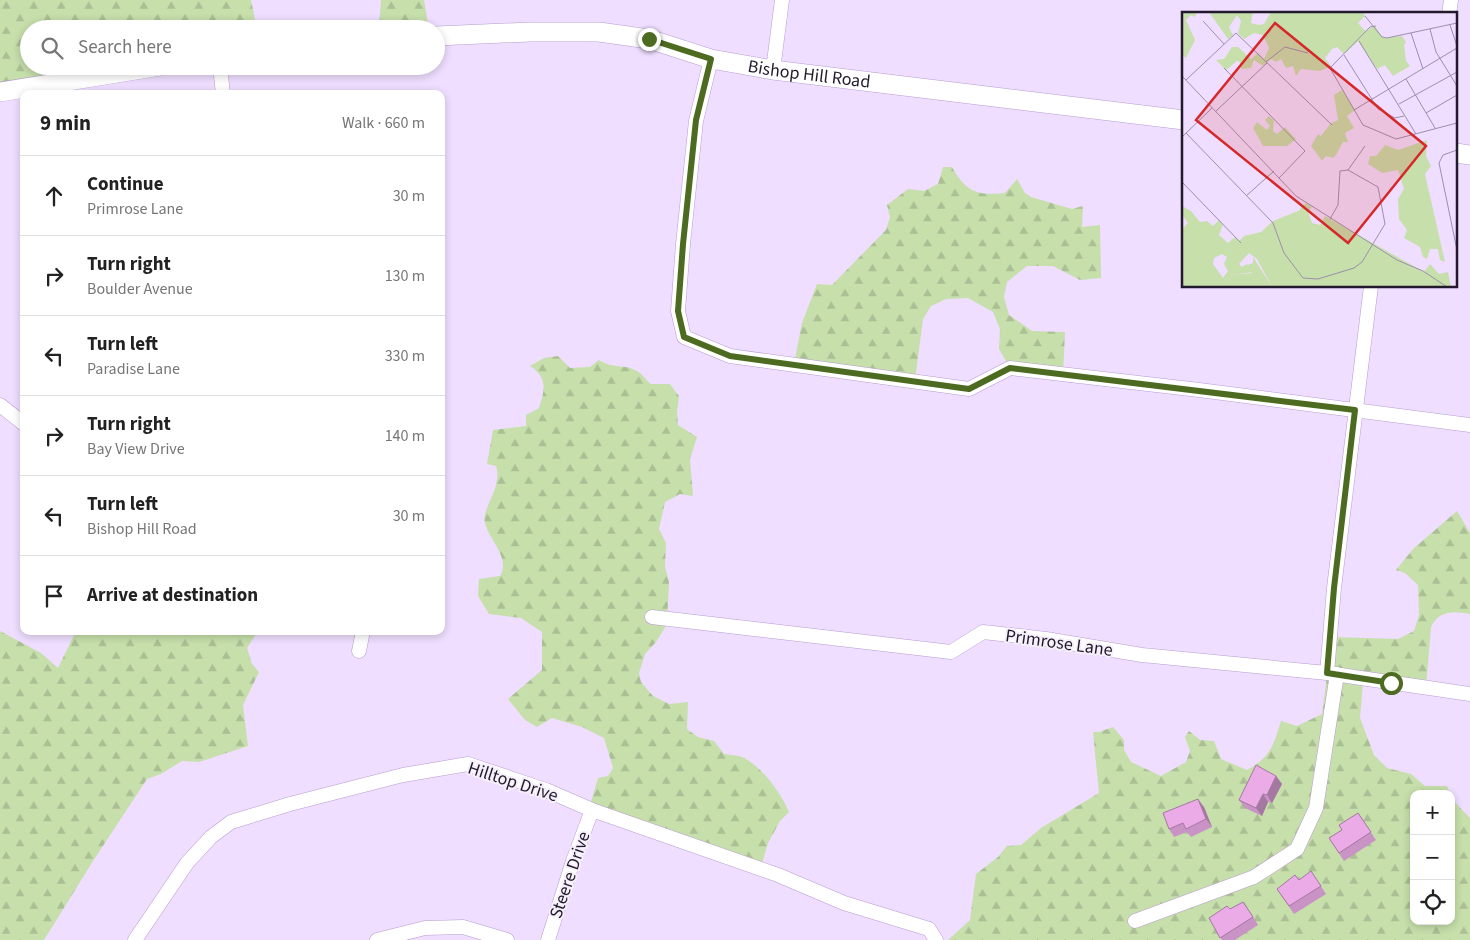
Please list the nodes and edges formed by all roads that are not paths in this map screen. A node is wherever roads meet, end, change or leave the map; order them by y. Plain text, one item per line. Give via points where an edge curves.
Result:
1 (782, 0) edge
2 (445, 36) edge
3 (711, 59) junction
4 (773, 70) junction
5 (105, 75) edge
6 (221, 75) edge
7 (222, 90) edge
8 (0, 92) edge
9 (1182, 120) edge
10 (1372, 288) edge
11 (0, 405) edge
12 (1355, 410) junction
13 (20, 421) edge
14 (1470, 425) edge
15 (652, 618) dead end
16 (362, 635) edge
17 (359, 651) dead end
18 (1332, 673) junction
19 (1470, 694) edge
20 (592, 810) junction
21 (1135, 921) dead end
22 (933, 936) edge
23 (135, 940) edge
24 (377, 940) edge
25 (507, 940) edge
26 (548, 940) edge

1 - 4 street
2 - 3 street, Bishop Hill Road via 600,32 649,39
3 - 4 street, Bishop Hill Road
3 - 12 street via 696,120 678,311 684,337 730,356 969,389 1010,368
4 - 9 street, Bishop Hill Road
5 - 8 street
6 - 7 street
10 - 12 street
11 - 13 street
12 - 14 street
12 - 18 street via 1334,588
15 - 18 street, Primrose Lane via 951,652 983,632 1142,654
16 - 17 street
18 - 19 street, Primrose Lane
18 - 21 street via 1316,808 1297,849 1254,877
20 - 22 street, Hilltop Drive via 778,875 844,903 929,928
20 - 23 street, Hilltop Drive via 546,790 468,764 403,775 290,804 231,822 211,837 187,863
20 - 26 street, Steere Drive via 572,861
24 - 25 street via 425,928 463,927

